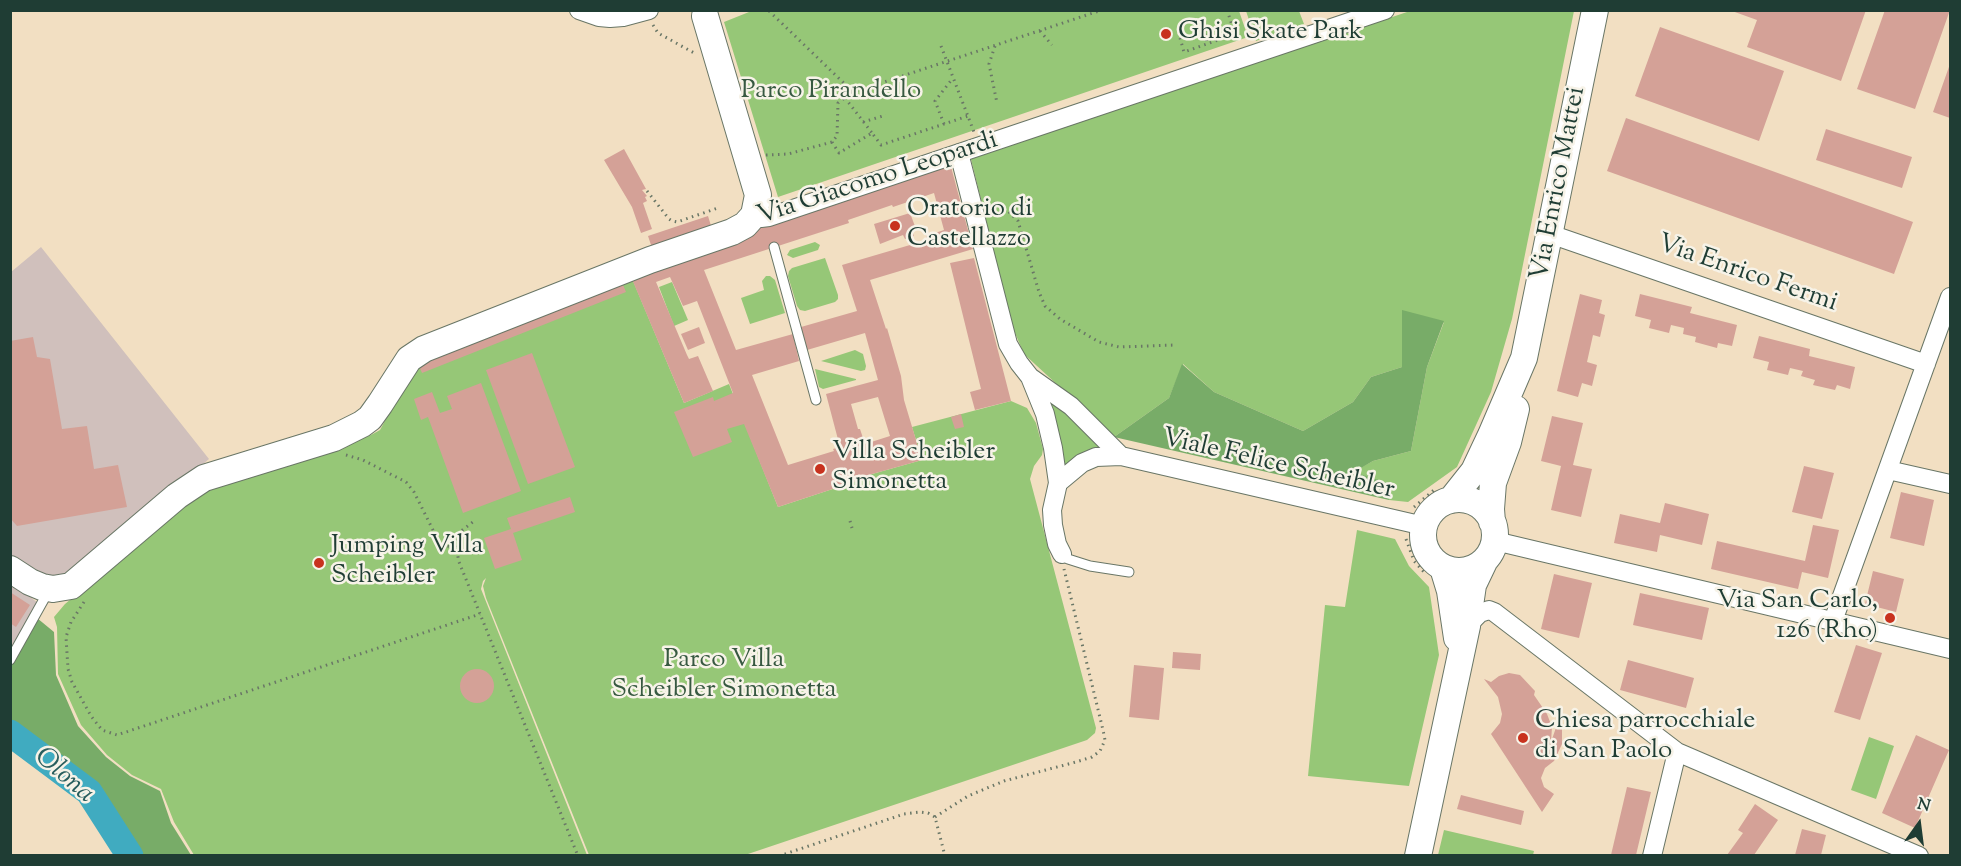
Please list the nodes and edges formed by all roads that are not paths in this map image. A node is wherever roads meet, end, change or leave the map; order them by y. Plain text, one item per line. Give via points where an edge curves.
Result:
1 (579, 10) edge
2 (650, 10) edge
3 (1385, 10) edge
4 (1595, 10) edge
5 (702, 12) edge
6 (959, 153) junction
7 (762, 219) junction
8 (1550, 234) junction
9 (774, 247) dead end
10 (1950, 297) edge
11 (1524, 358) junction
12 (1926, 364) junction
13 (1030, 377) junction
14 (816, 400) dead end
15 (1121, 456) junction
16 (1888, 470) junction
17 (1058, 483) junction
18 (1950, 484) edge
19 (1451, 500) junction
20 (1424, 526) junction
21 (1490, 542) junction
22 (1062, 554) joint
23 (1443, 568) junction
24 (10, 569) edge
25 (1129, 572) dead end
26 (50, 589) junction
27 (1833, 621) junction
28 (1467, 626) junction
29 (1950, 649) edge
30 (10, 660) edge
31 (1460, 661) junction
32 (1677, 752) junction
33 (1418, 855) edge
34 (1652, 855) edge
35 (1919, 855) edge

1 - 2 street via 609,18
3 - 6 street, Via Giacomo Leopardi
4 - 8 street, Via Enrico Mattei
5 - 7 street via 756,186
6 - 7 street, Via Giacomo Leopardi
6 - 13 street via 1008,344
7 - 26 street, Via Giacomo Leopardi via 424,349 409,359 370,418 357,427 334,438 204,478 177,496 77,582 62,589
8 - 11 street, Via Enrico Mattei
8 - 12 street, Via Enrico Fermi
9 - 14 lane
10 - 12 street
11 - 19 street, Via Enrico Mattei via 1473,471
11 - 21 street, Via Enrico Mattei via 1521,391 1493,483
12 - 16 street
13 - 15 street, Viale Felice Scheibler via 1071,406
13 - 17 street via 1045,414
15 - 17 street, Viale Felice Scheibler via 1082,462
15 - 20 street, Viale Felice Scheibler
16 - 18 street
16 - 27 street
17 - 22 street via 1052,510
19 - 20 street via 1434,509
19 - 21 street via 1460,499 1484,509
20 - 23 street via 1425,550
21 - 23 street via 1473,569
21 - 27 street
21 - 28 street, Via Enrico Mattei via 1473,585
22 - 25 lane via 1090,566
23 - 31 street, Via Enrico Mattei via 1452,597
24 - 26 street
26 - 30 lane
27 - 29 street
28 - 31 street, Via Enrico Mattei
28 - 32 street via 1480,613 1494,612
31 - 33 street, Via Enrico Mattei
32 - 34 street
32 - 35 street

